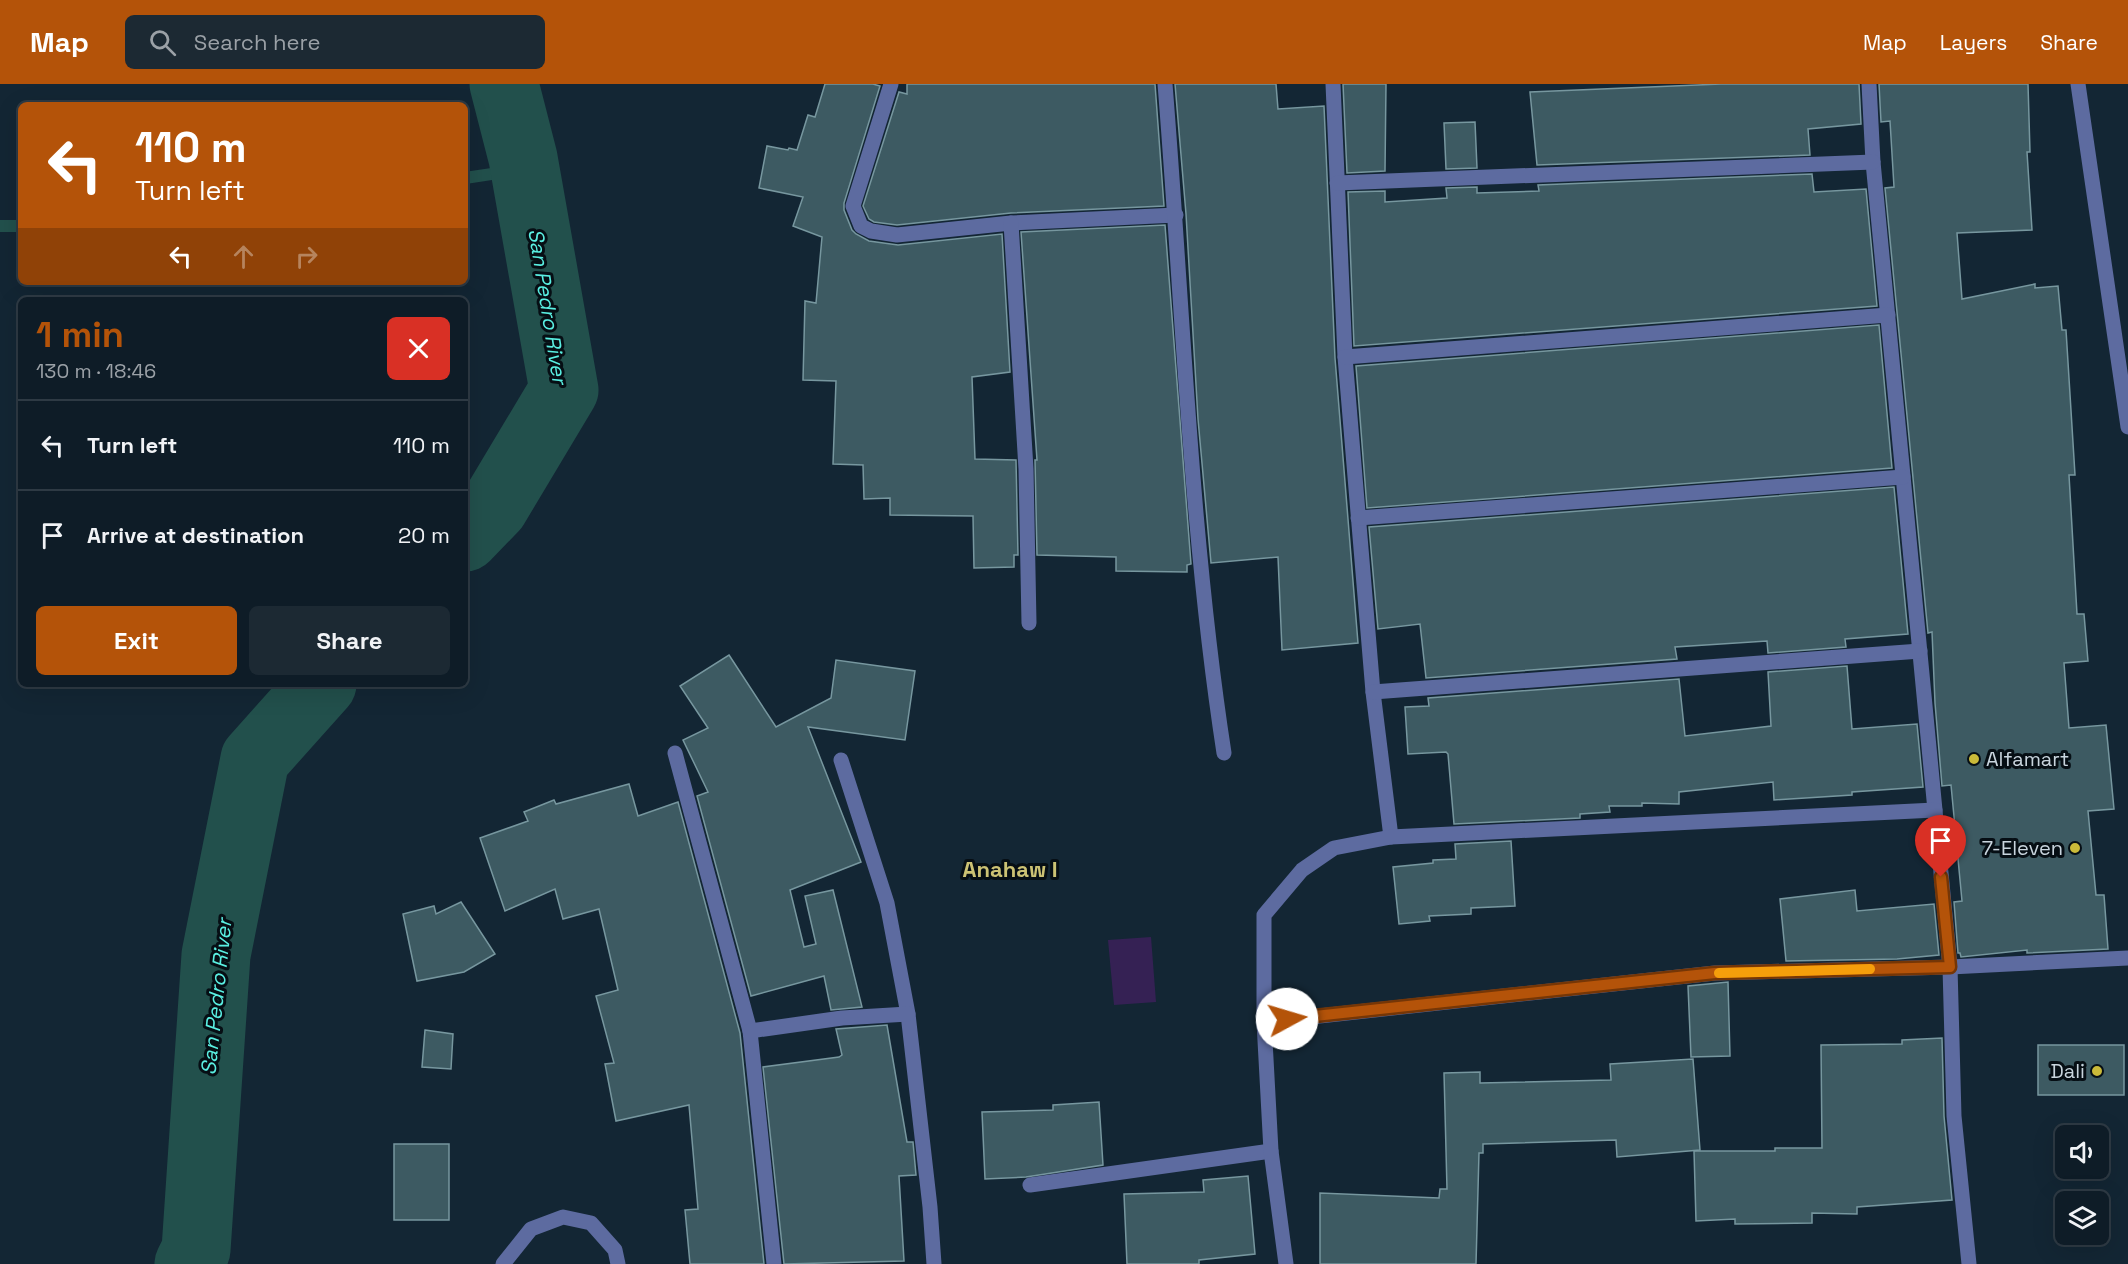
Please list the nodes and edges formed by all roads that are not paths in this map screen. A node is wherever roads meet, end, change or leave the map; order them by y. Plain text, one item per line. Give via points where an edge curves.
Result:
1 (891, 84) edge
2 (1165, 84) edge
3 (1333, 84) edge
4 (1869, 84) edge
5 (2078, 84) edge
6 (1873, 162) junction
7 (1337, 183) junction
8 (1176, 215) junction
9 (1011, 223) junction
10 (1888, 315) junction
11 (1345, 357) junction
12 (2128, 427) edge
13 (1903, 477) junction
14 (1358, 518) junction
15 (1029, 623) dead end
16 (1920, 651) junction
17 (1373, 692) junction
18 (675, 753) dead end
19 (1224, 753) dead end
20 (841, 760) dead end
21 (1935, 810) junction
22 (1391, 837) junction
23 (2128, 958) edge
24 (1950, 967) junction
25 (908, 1014) junction
26 (1263, 1022) junction
27 (750, 1031) junction
28 (1270, 1151) junction
29 (1030, 1185) dead end
30 (503, 1264) edge
31 (618, 1264) edge
32 (774, 1264) edge
33 (934, 1264) edge
34 (1286, 1264) edge
35 (1969, 1264) edge

1 - 9 street via 853,206 861,226 897,235
2 - 8 street
3 - 7 street
4 - 6 street
5 - 12 street
6 - 7 street
6 - 10 street
7 - 11 street
8 - 9 street
8 - 19 street via 1198,549
9 - 15 street via 1026,469
10 - 11 street
10 - 13 street
11 - 14 street
13 - 14 street
13 - 16 street
14 - 17 street
16 - 17 street
16 - 21 street
17 - 22 street
18 - 27 street
20 - 25 street via 887,903
21 - 22 street
21 - 24 street
22 - 26 street via 1334,848 1302,870 1264,915
23 - 24 street
24 - 26 street via 1715,973
24 - 35 street via 1954,1116
25 - 27 street via 842,1018
25 - 33 street
26 - 28 street
27 - 32 street
28 - 29 street
28 - 34 street
30 - 31 street via 531,1229 563,1217 591,1224 615,1250

